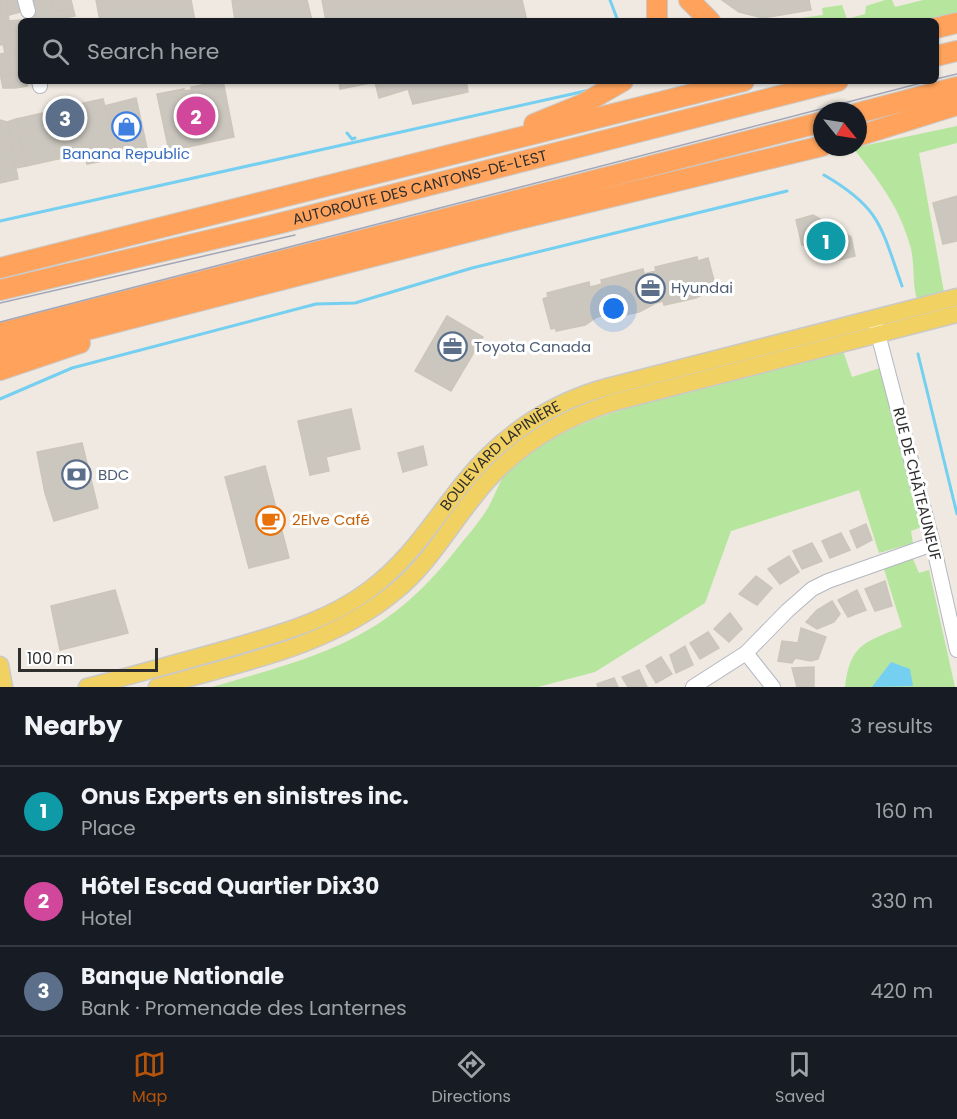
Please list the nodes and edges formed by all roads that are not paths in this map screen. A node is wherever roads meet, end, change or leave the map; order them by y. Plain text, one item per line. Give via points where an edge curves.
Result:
1 (657, 0) edge
2 (689, 0) edge
3 (657, 18) edge
4 (707, 18) edge
5 (957, 23) edge
6 (939, 27) edge
7 (957, 51) edge
8 (939, 55) edge
9 (618, 84) edge
10 (732, 84) edge
11 (826, 84) edge
12 (957, 87) edge
13 (957, 105) edge
14 (867, 110) edge
15 (957, 118) edge
16 (813, 124) edge
17 (867, 133) edge
18 (867, 134) edge
19 (487, 146) junction
20 (813, 148) edge
21 (0, 268) edge
22 (0, 291) edge
23 (957, 297) edge
24 (166, 309) junction
25 (957, 314) edge
26 (876, 327) junction
27 (0, 333) edge
28 (0, 352) edge
29 (0, 370) edge
30 (933, 544) junction
31 (957, 650) edge
32 (746, 654) junction
33 (0, 665) edge
34 (4, 687) edge
35 (87, 687) edge
36 (157, 687) edge
37 (693, 687) edge
38 (773, 687) edge

1 - 3 highway
2 - 4 highway
5 - 6 highway
7 - 8 highway
9 - 19 highway via 583,104
10 - 19 highway
11 - 22 highway, AUTOROUTE DES CANTONS-DE-L'EST
12 - 14 highway
13 - 17 highway
15 - 18 highway
16 - 27 highway
19 - 21 highway
20 - 24 highway
23 - 26 main road, BOULEVARD LAPINIÈRE
24 - 28 highway
24 - 29 highway
25 - 26 main road, BOULEVARD LAPINIÈRE
26 - 30 street, RUE DE CHÂTEAUNEUF
26 - 35 main road, BOULEVARD LAPINIÈRE via 607,387 568,401 525,425 491,453 407,557 351,603 291,630
26 - 36 main road, BOULEVARD LAPINIÈRE via 572,418 537,437 501,466 423,564 366,613 314,640
30 - 31 street, RUE DE CHÂTEAUNEUF
30 - 32 street via 812,589
32 - 37 street
32 - 38 street
33 - 34 main road

